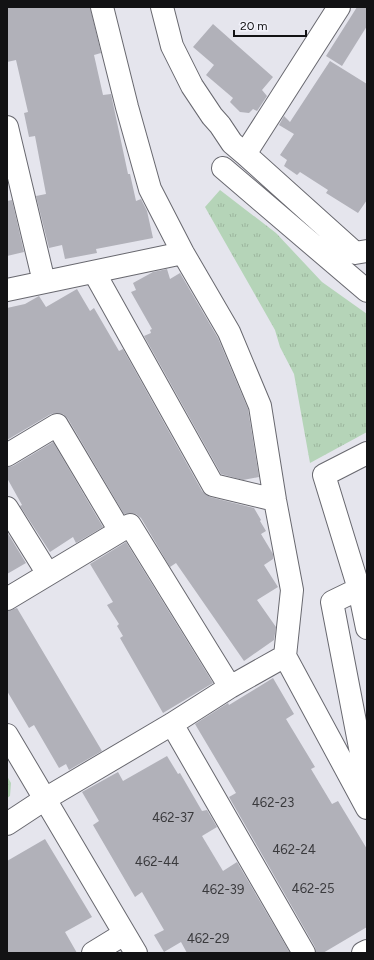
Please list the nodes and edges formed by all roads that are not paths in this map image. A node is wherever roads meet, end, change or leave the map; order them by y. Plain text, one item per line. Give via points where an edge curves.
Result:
1 (102, 7) edge
2 (162, 7) edge
3 (339, 7) edge
4 (7, 127) edge
5 (245, 154) junction
6 (12, 167) edge
7 (223, 168) dead end
8 (367, 252) edge
9 (183, 253) junction
10 (94, 272) junction
11 (44, 282) junction
12 (365, 284) edge
13 (7, 290) edge
14 (367, 453) edge
15 (7, 455) edge
16 (274, 500) junction
17 (7, 508) edge
18 (120, 531) junction
19 (48, 574) junction
20 (363, 587) edge
21 (7, 599) edge
22 (367, 628) edge
23 (285, 656) junction
24 (230, 688) junction
25 (172, 724) junction
26 (7, 735) edge
27 (367, 784) edge
28 (45, 799) junction
29 (367, 808) edge
30 (7, 824) edge
31 (124, 934) junction
32 (367, 951) edge
33 (93, 953) edge
34 (136, 953) edge
35 (304, 953) edge
36 (363, 953) edge

1 - 9 street via 150,189
2 - 5 street via 172,46 192,86 228,137
3 - 5 street
4 - 6 street
5 - 8 street via 354,253
6 - 11 street
7 - 12 street
9 - 10 street
9 - 16 street via 229,332 260,406
10 - 11 street
10 - 16 street via 213,486
11 - 13 street
14 - 20 street via 324,475
15 - 18 street via 57,425
16 - 23 street via 292,590
17 - 19 street
18 - 19 street
18 - 24 street via 130,525
19 - 21 street
20 - 22 street
20 - 27 street via 332,602
23 - 24 street
23 - 29 street
24 - 25 street
25 - 28 street
25 - 35 street
26 - 28 street
28 - 30 street
28 - 31 street
31 - 33 street
31 - 34 street
32 - 36 street

